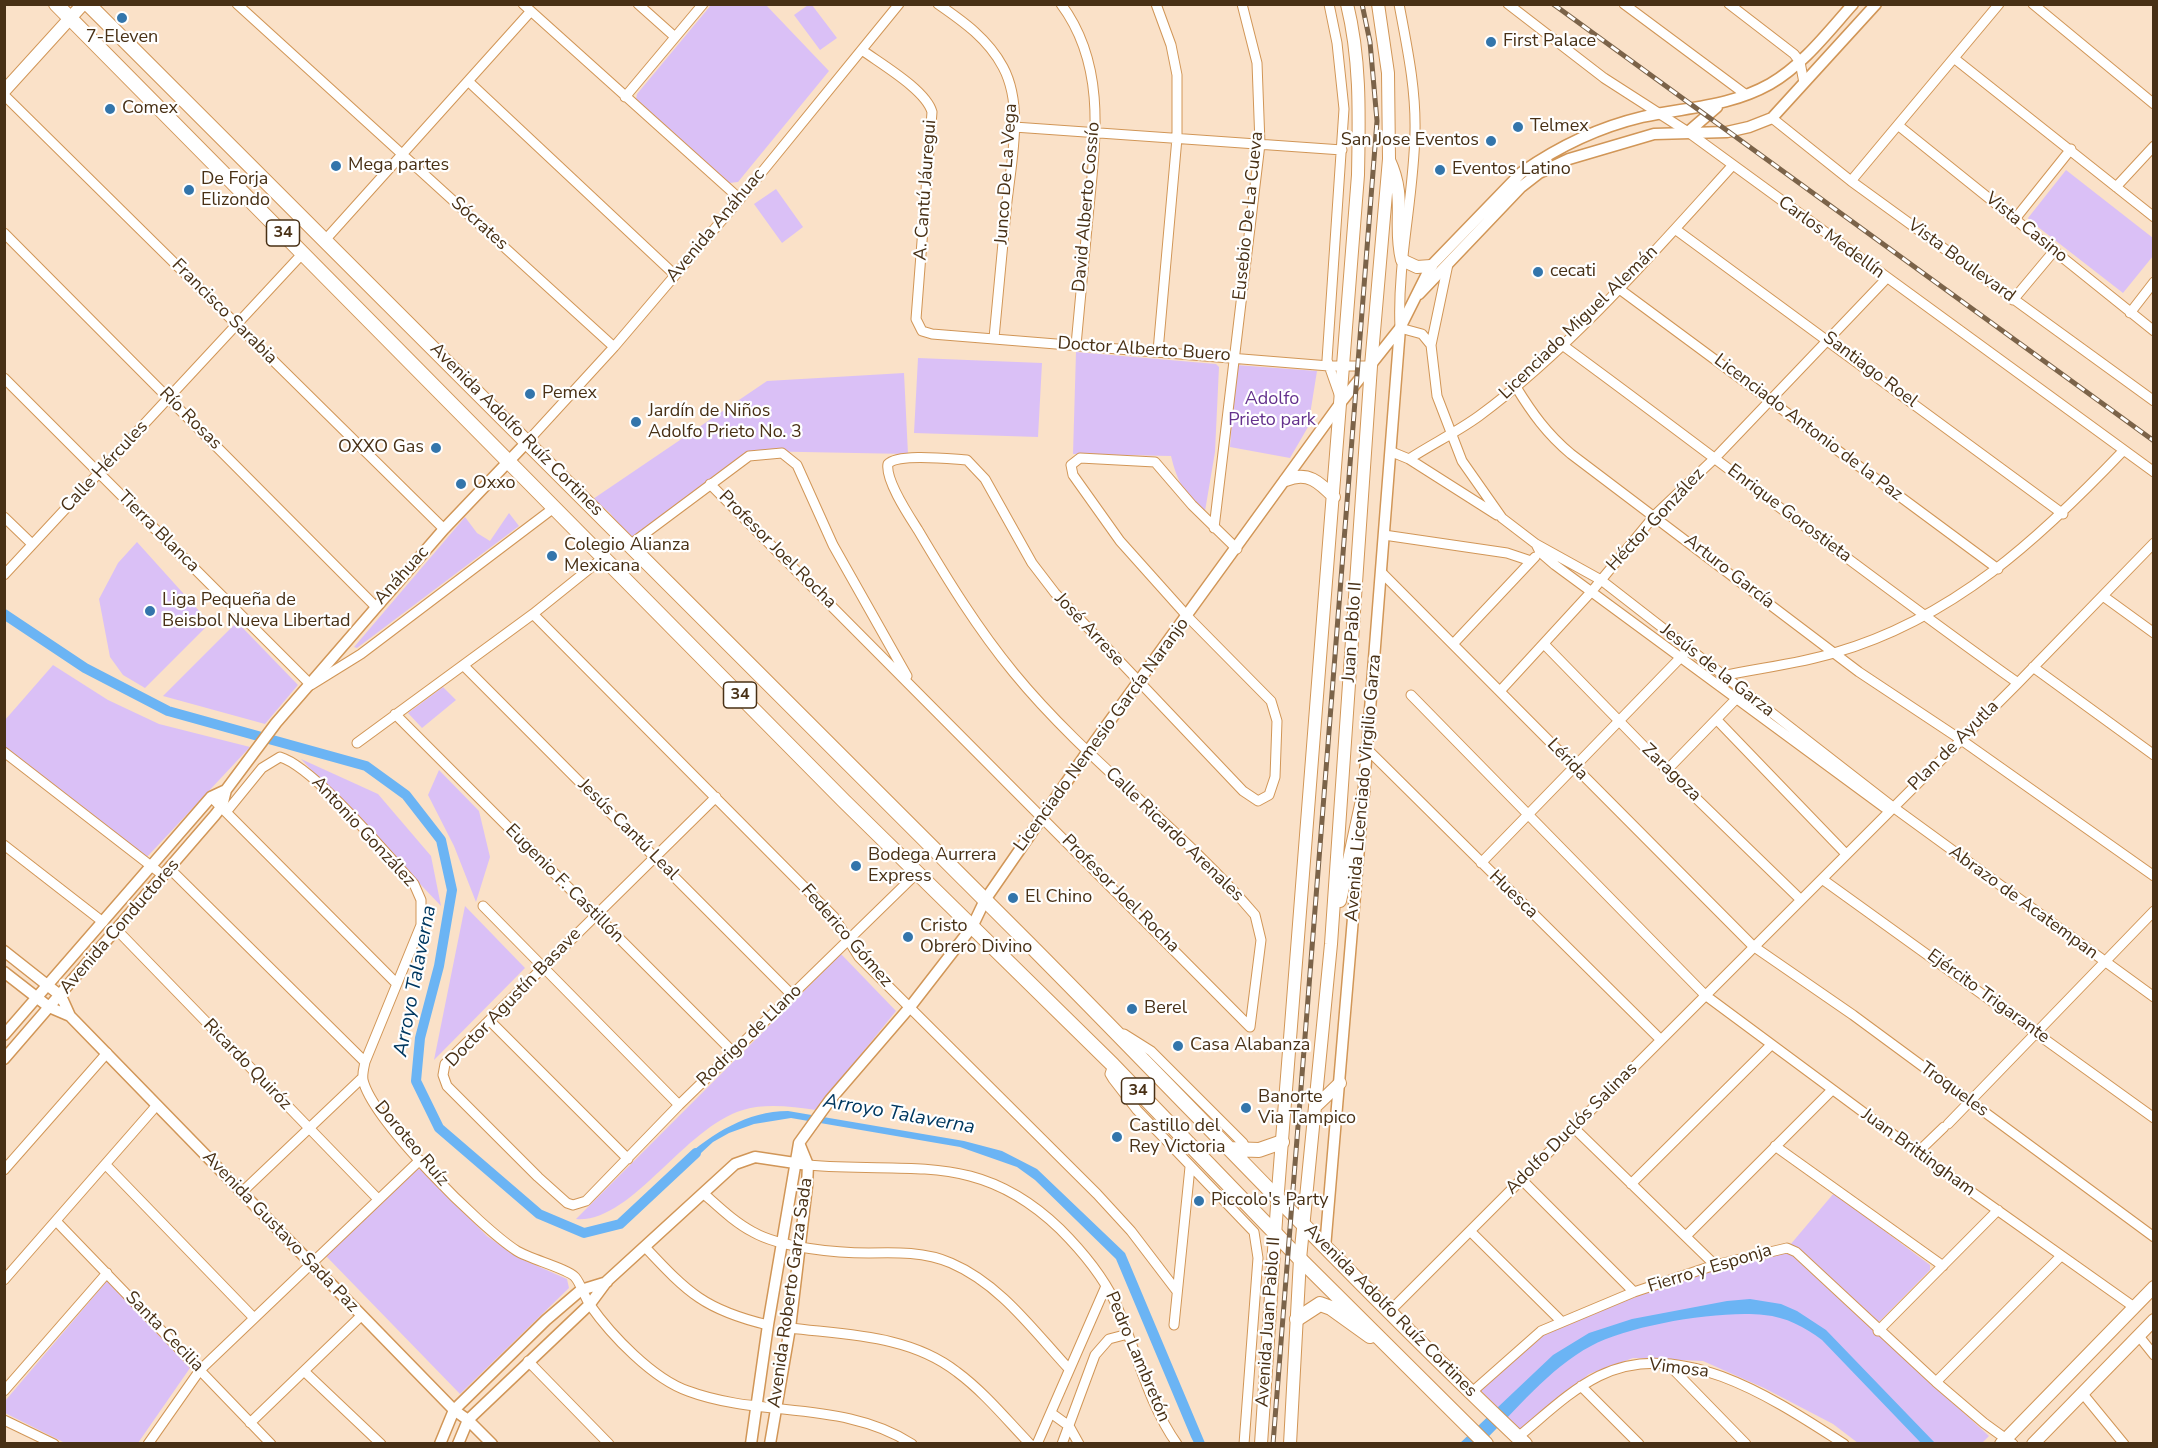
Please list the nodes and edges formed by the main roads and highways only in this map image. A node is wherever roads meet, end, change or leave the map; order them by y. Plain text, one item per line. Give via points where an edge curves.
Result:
1 (56, 4) edge
2 (83, 4) edge
3 (88, 4) edge
4 (1347, 4) edge
5 (1378, 4) edge
6 (70, 18) junction
7 (4, 93) edge
8 (1389, 159) junction
9 (1431, 266) road end
10 (1286, 480) road end
11 (1334, 497) junction
12 (1364, 791) road end
13 (1331, 944) junction
14 (1340, 1083) road end
15 (1316, 1106) junction
16 (1282, 1142) junction
17 (1230, 1149) junction
18 (1277, 1201) junction
19 (1305, 1227) junction
20 (1275, 1232) junction
21 (1300, 1259) junction
22 (2154, 1287) edge
23 (1297, 1319) junction
24 (2154, 1320) edge
25 (1410, 1366) junction
26 (1522, 1440) edge
27 (2007, 1442) edge
28 (1261, 1443) edge
29 (1290, 1443) edge
30 (1486, 1443) edge
31 (2033, 1443) edge

1 - 6 main road, Avenida Adolfo Ruíz Cortines / 34
2 - 6 main road
3 - 17 main road, Avenida Adolfo Ruíz Cortines / 34 via 631,544
4 - 11 main road, Juan Pablo II via 1359,80 1359,128
5 - 8 main road, Juan Pablo II via 1388,73
6 - 7 main road
6 - 20 main road, Avenida Adolfo Ruíz Cortines / 34
8 - 9 main road via 1400,193 1402,261 1417,267
8 - 13 main road, Juan Pablo II
10 - 11 main road via 1296,476 1312,478
11 - 16 main road, Juan Pablo II
12 - 13 main road
13 - 15 main road, Juan Pablo II
14 - 15 main road
15 - 19 main road, Juan Pablo II
16 - 17 main road via 1247,1151
16 - 18 main road, Juan Pablo II
17 - 18 main road, Avenida Adolfo Ruíz Cortines / 34
18 - 19 main road, Avenida Adolfo Ruíz Cortines / 34
18 - 20 main road, Avenida Juan Pablo II
19 - 21 main road, Juan Pablo II
19 - 26 main road, Avenida Adolfo Ruíz Cortines / 34
20 - 21 main road, Avenida Adolfo Ruíz Cortines / 34
20 - 28 main road, Avenida Juan Pablo II
21 - 23 main road, Avenida Juan Pablo II
21 - 25 main road, Avenida Adolfo Ruíz Cortines / 34
22 - 27 main road
23 - 25 main road via 1320,1304 1331,1308
23 - 29 main road, Avenida Juan Pablo II
24 - 31 main road
25 - 30 main road, Avenida Adolfo Ruíz Cortines / 34

